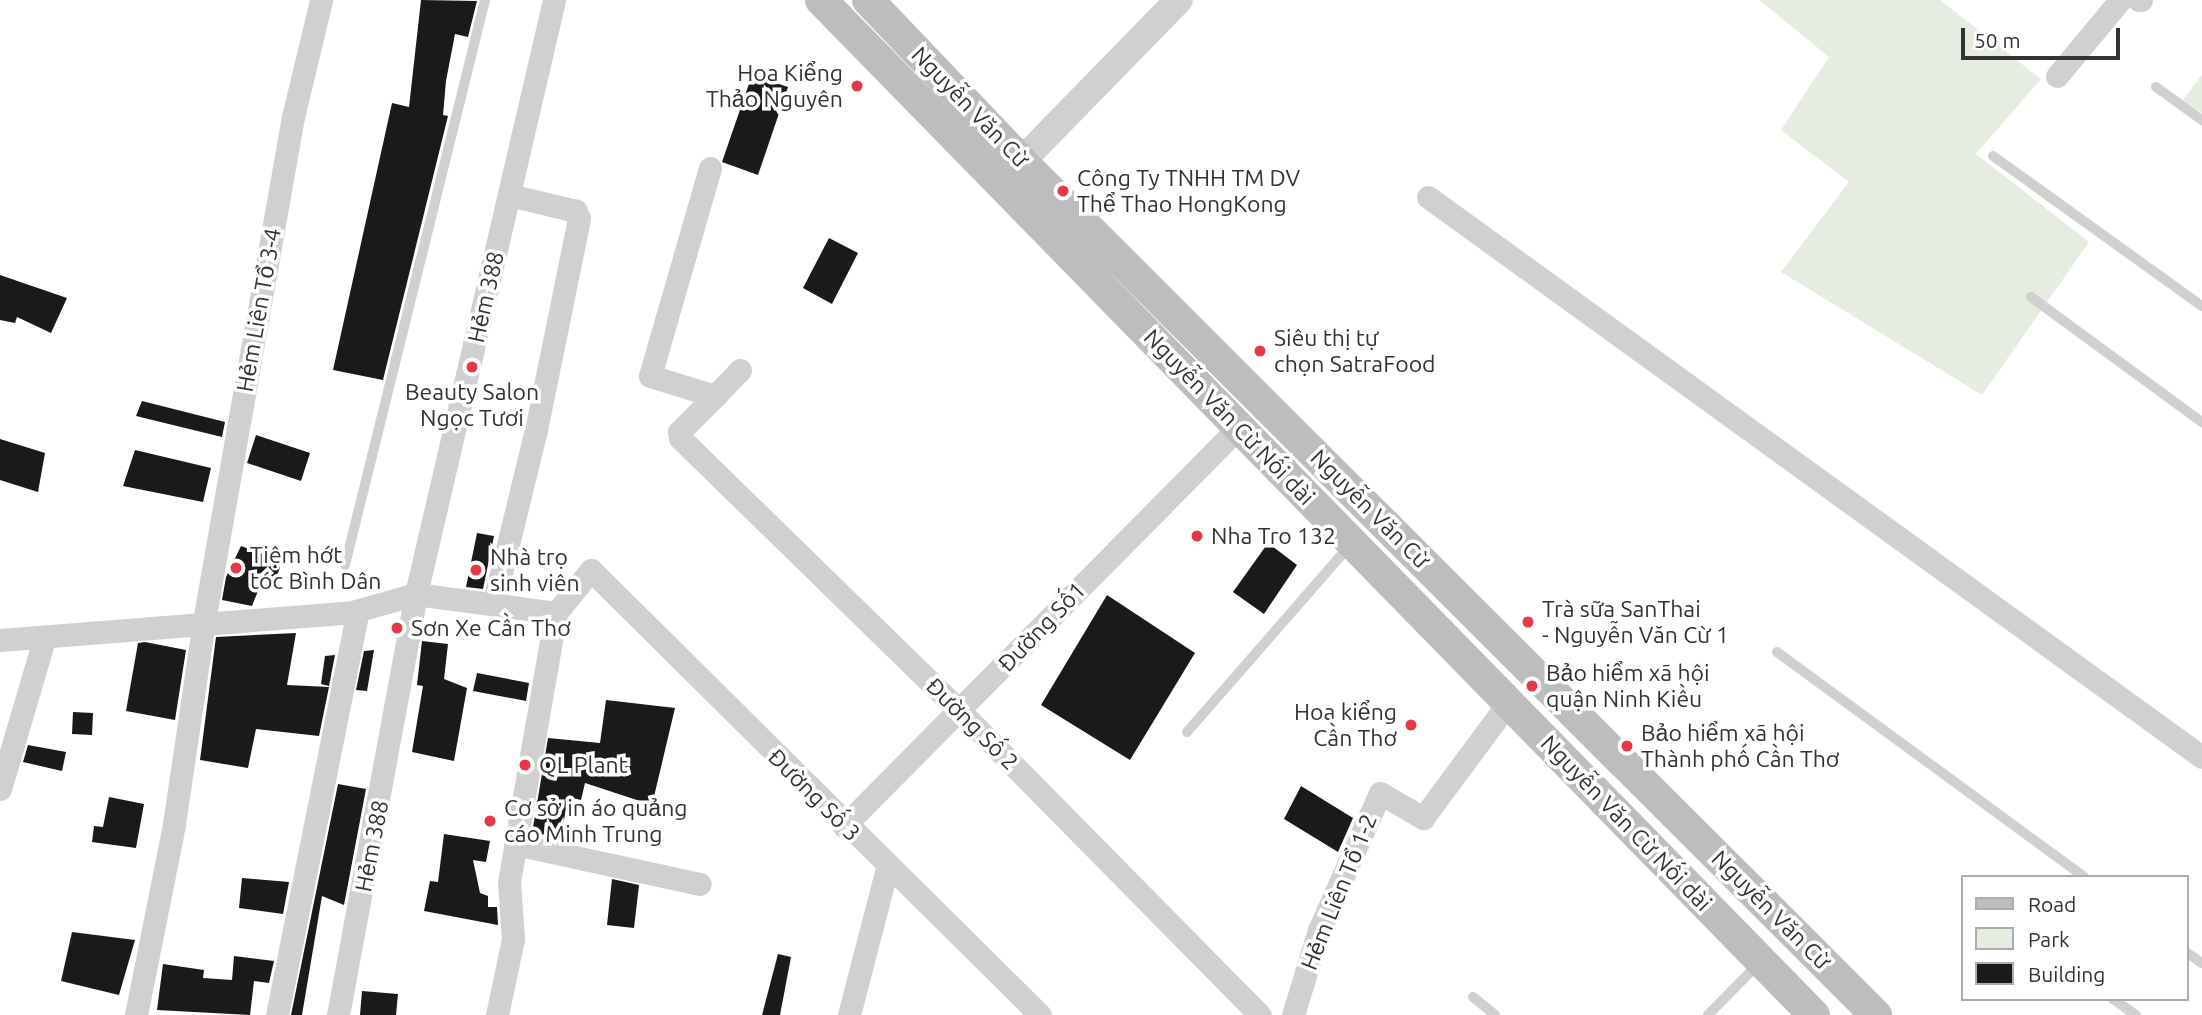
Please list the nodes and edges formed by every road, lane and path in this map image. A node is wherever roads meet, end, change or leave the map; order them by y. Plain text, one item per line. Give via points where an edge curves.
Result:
1 (321, 0) edge
2 (485, 0) edge
3 (554, 0) edge
4 (821, 0) edge
5 (868, 0) edge
6 (1179, 0) edge
7 (2120, 0) edge
8 (2057, 76) dead end
9 (2156, 88) dead end
10 (2202, 120) edge
11 (1993, 156) dead end
12 (1022, 161) junction
13 (710, 167) dead end
14 (1000, 183) junction
15 (509, 195) junction
16 (1428, 197) dead end
17 (2031, 297) dead end
18 (2202, 306) edge
19 (740, 370) dead end
20 (715, 396) junction
21 (2202, 422) edge
22 (1239, 427) junction
23 (1352, 543) junction
24 (345, 565) dead end
25 (416, 594) junction
26 (494, 602) junction
27 (358, 611) junction
28 (556, 613) junction
29 (204, 621) junction
30 (45, 636) junction
31 (0, 639) edge
32 (1777, 652) dead end
33 (1508, 703) junction
34 (960, 711) junction
35 (1187, 732) dead end
36 (2202, 757) edge
37 (0, 789) edge
38 (844, 826) junction
39 (515, 844) junction
40 (887, 867) junction
41 (2081, 875) edge
42 (699, 884) dead end
43 (1790, 929) junction
44 (1761, 961) junction
45 (1472, 997) dead end
46 (2116, 1001) edge
47 (136, 1015) edge
48 (277, 1015) edge
49 (338, 1015) edge
50 (497, 1015) edge
51 (849, 1015) edge
52 (1040, 1015) edge
53 (1260, 1015) edge
54 (1293, 1015) edge
55 (1495, 1015) edge
56 (1708, 1015) edge
57 (1814, 1015) edge
58 (1876, 1015) edge
59 (2136, 1015) edge

1 - 29 street, Hẻm Liên Tổ 3-4 via 293,117
2 - 24 lane
3 - 15 street, Hẻm 388
4 - 14 main road, Nguyễn Văn Cừ Nối dài
5 - 12 main road, Nguyễn Văn Cừ
6 - 12 street
7 - 8 street
9 - 10 lane
11 - 18 lane
12 - 14 street
12 - 43 main road, Nguyễn Văn Cừ
13 - 20 street via 647,386
14 - 22 main road, Nguyễn Văn Cừ Nối dài
15 - 25 street, Hẻm 388
15 - 26 street via 576,211 579,218 536,430
16 - 36 street
17 - 21 lane
19 - 20 street
20 - 34 street, Đường Số 2 via 680,432 680,439
22 - 23 main road, Nguyễn Văn Cừ Nối dài
22 - 34 street, Đường Số1
23 - 33 main road, Nguyễn Văn Cừ Nối dài
23 - 35 lane
25 - 26 street
25 - 27 street
25 - 49 street, Hẻm 388
26 - 28 street
27 - 29 street
27 - 48 street
28 - 38 street, Đường Số 3 via 591,570
28 - 39 street
29 - 30 street
29 - 47 street, Hẻm Liên Tổ 3-4 via 174,824
30 - 31 street
30 - 37 street
32 - 41 lane
33 - 44 main road, Nguyễn Văn Cừ Nối dài
33 - 54 street, Hẻm Liên Tổ 1-2 via 1423,818 1380,793 1319,930
34 - 38 street, Đường Số1
34 - 53 street, Đường Số 2
38 - 40 street, Đường Số 3
39 - 42 street
39 - 50 street via 508,893 513,939
40 - 51 street
40 - 52 street, Đường Số 3
43 - 44 main road
43 - 58 main road, Nguyễn Văn Cừ
44 - 56 lane
44 - 57 main road, Nguyễn Văn Cừ Nối dài
45 - 55 lane
46 - 59 lane

